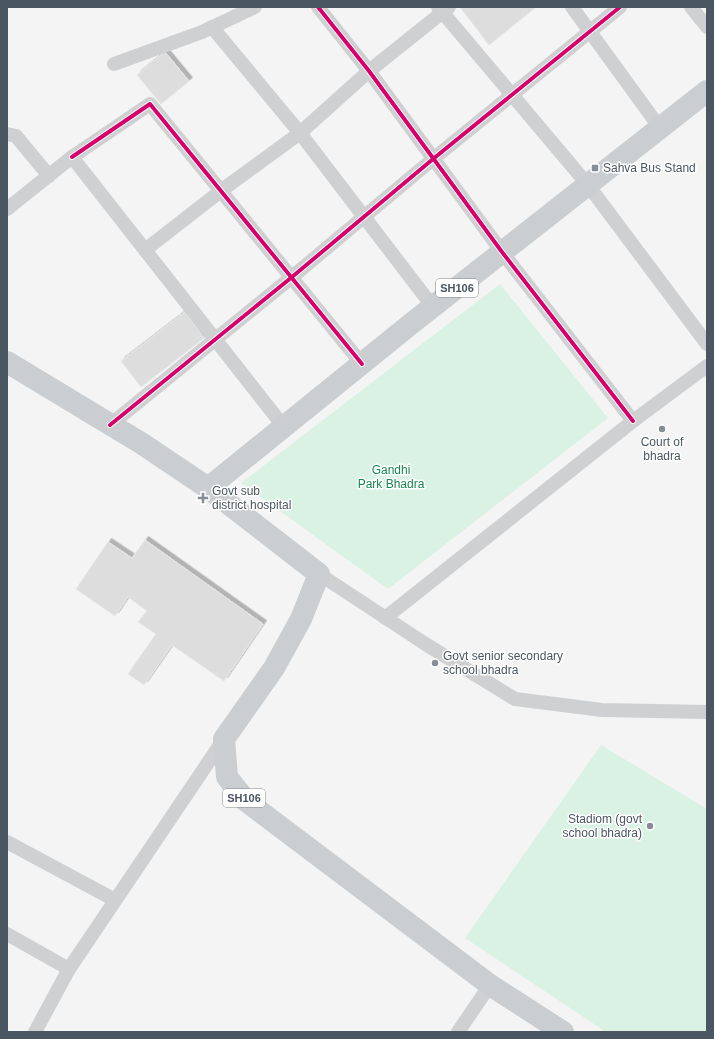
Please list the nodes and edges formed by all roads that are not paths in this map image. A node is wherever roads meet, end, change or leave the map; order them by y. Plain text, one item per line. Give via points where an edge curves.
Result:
1 (255, 7) edge
2 (318, 7) edge
3 (572, 7) edge
4 (620, 7) edge
5 (691, 7) edge
6 (444, 9) edge
7 (212, 27) junction
8 (707, 27) edge
9 (590, 31) junction
10 (114, 64) dead end
11 (369, 71) junction
12 (707, 91) edge
13 (512, 95) junction
14 (660, 128) junction
15 (300, 133) junction
16 (7, 134) edge
17 (72, 157) junction
18 (433, 159) junction
19 (49, 176) junction
20 (588, 185) junction
21 (222, 190) junction
22 (7, 209) edge
23 (364, 217) junction
24 (145, 250) junction
25 (502, 252) junction
26 (292, 277) junction
27 (433, 307) junction
28 (703, 329) edge
29 (215, 339) junction
30 (707, 344) edge
31 (7, 362) edge
32 (362, 364) junction
33 (707, 366) edge
34 (633, 421) junction
35 (110, 425) junction
36 (284, 427) junction
37 (208, 488) junction
38 (319, 574) junction
39 (386, 618) junction
40 (707, 712) edge
41 (224, 739) junction
42 (7, 842) edge
43 (115, 900) junction
44 (7, 934) edge
45 (69, 969) junction
46 (490, 985) junction
47 (36, 1032) edge
48 (458, 1032) edge
49 (563, 1032) edge

1 - 7 street
2 - 11 street
3 - 9 street
4 - 9 street
5 - 8 street
6 - 11 street
6 - 13 street
7 - 10 street
7 - 15 street
9 - 13 street
9 - 14 street
11 - 15 street
11 - 18 street
12 - 14 main road, SH106
13 - 18 street
13 - 20 street
14 - 20 main road, SH106
15 - 21 street
15 - 23 street
16 - 19 street via 16,136
17 - 19 street
17 - 21 street via 150,104
17 - 24 street
18 - 23 street
18 - 25 street
19 - 22 street
20 - 25 main road, SH106
20 - 28 street
21 - 24 street
21 - 26 street
23 - 26 street
23 - 27 street
24 - 29 street
25 - 27 main road, SH106
25 - 34 street
26 - 29 street
26 - 32 street
27 - 32 main road, SH106
28 - 30 street
29 - 35 street
29 - 36 street
31 - 35 main road
32 - 36 main road, SH106
33 - 34 street
34 - 39 street
35 - 37 main road
36 - 37 main road, SH106
37 - 38 main road
38 - 39 street
38 - 41 main road via 301,619 274,668
39 - 40 street via 515,698 602,710
41 - 43 street
41 - 46 main road, SH106 via 227,777 246,801
42 - 43 street
43 - 45 street
44 - 45 street
45 - 47 street
46 - 48 street
46 - 49 main road, SH106

